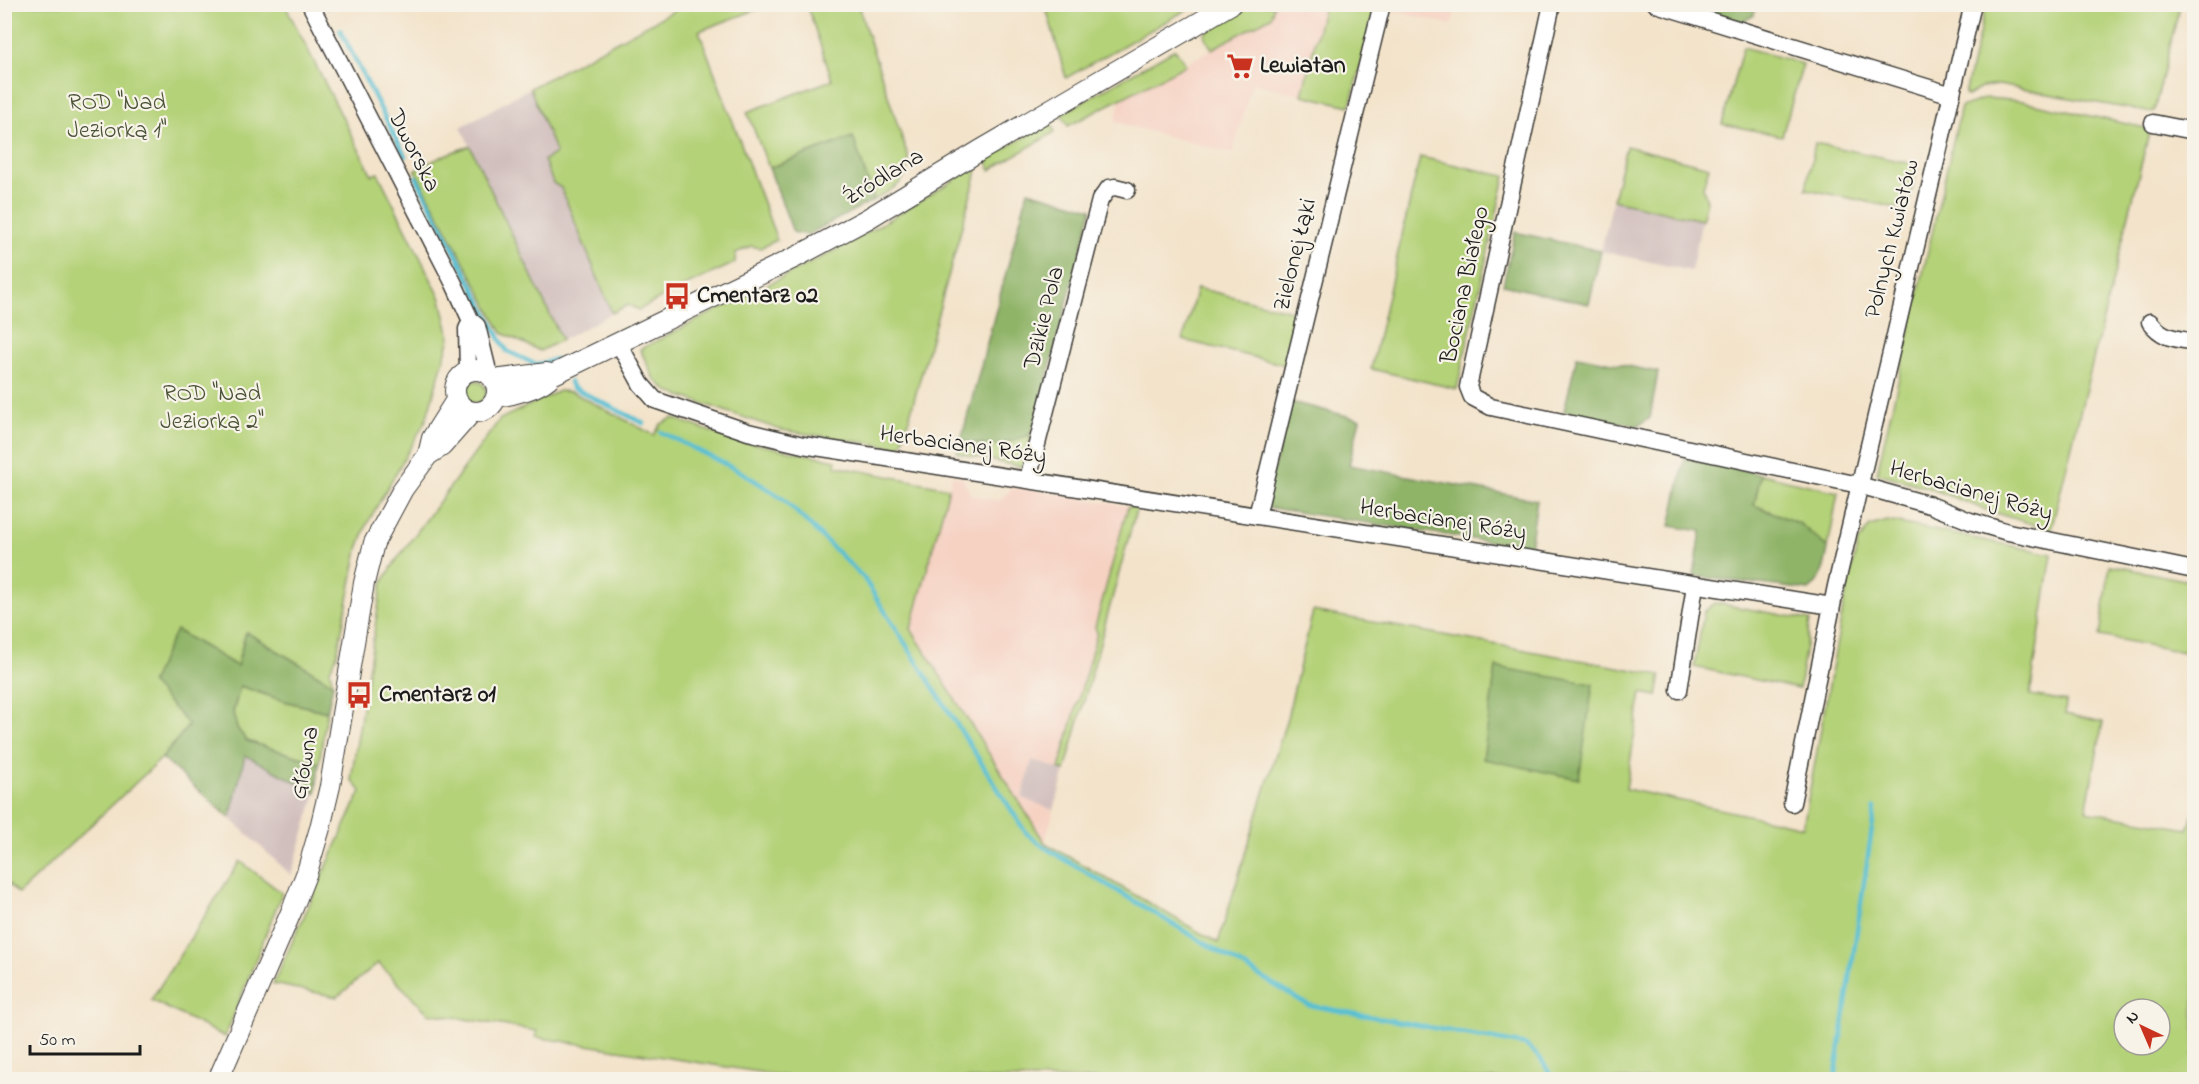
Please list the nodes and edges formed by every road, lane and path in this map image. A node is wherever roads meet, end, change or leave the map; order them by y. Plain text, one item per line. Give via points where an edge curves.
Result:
1 (310, 4) edge
2 (1231, 4) edge
3 (1382, 4) edge
4 (1552, 4) edge
5 (1656, 4) edge
6 (1973, 4) edge
7 (1952, 95) junction
8 (2154, 123) dead end
9 (2194, 131) edge
10 (1127, 190) dead end
11 (471, 321) junction
12 (2150, 322) dead end
13 (2194, 342) edge
14 (619, 344) junction
15 (468, 371) junction
16 (493, 384) junction
17 (456, 400) junction
18 (472, 412) junction
19 (428, 455) junction
20 (1028, 479) junction
21 (1859, 485) junction
22 (1257, 516) junction
23 (2194, 570) edge
24 (1695, 585) junction
25 (1832, 606) junction
26 (1678, 690) dead end
27 (1792, 803) dead end
28 (218, 1080) edge

1 - 11 street, Dworska
2 - 14 main road, Źródlana via 867,219
3 - 22 street, Zielonej Łąki
4 - 21 street, Bociana Białego via 1468,392 1491,407
5 - 7 street
6 - 7 street, Polnych Kwiatów
7 - 21 street, Polnych Kwiatów
8 - 9 street
10 - 20 street, Dzikie Pola via 1109,188 1100,200
11 - 15 street via 467,329
11 - 16 street, Dworska via 477,326
12 - 13 street via 2165,336
14 - 16 main road, Źródlana via 522,391
14 - 20 street, Herbacianej Róży via 640,384 655,400 737,429 890,460
15 - 16 main road via 481,371
15 - 17 main road via 456,383
16 - 18 main road via 490,407
17 - 18 main road
17 - 19 main road, Główna via 432,438
18 - 19 main road, Główna via 442,446
19 - 28 main road, Główna via 394,503 374,543 317,839 292,910
20 - 22 street, Herbacianej Róży
21 - 23 street, Herbacianej Róży via 2008,532
21 - 25 street, Herbacianej Róży
22 - 24 street, Herbacianej Róży
24 - 25 street, Herbacianej Róży
24 - 26 street
25 - 27 street

